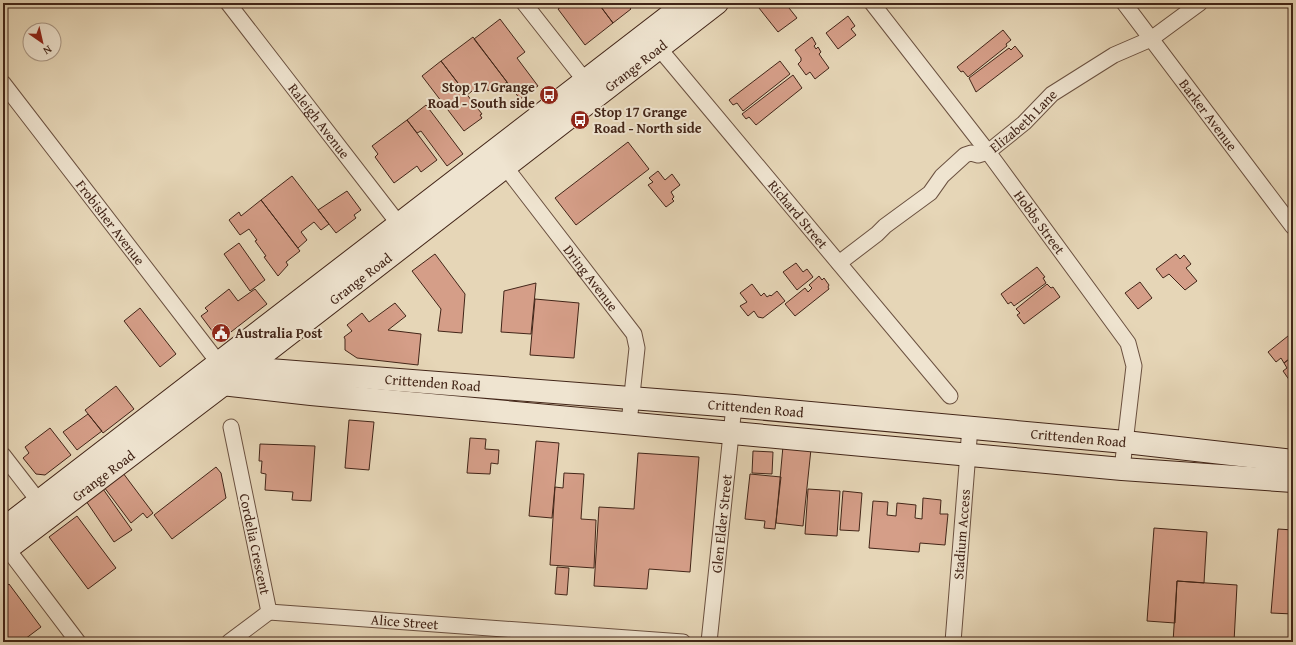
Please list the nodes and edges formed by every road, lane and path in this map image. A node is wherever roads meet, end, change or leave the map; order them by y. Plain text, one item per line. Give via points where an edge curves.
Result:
1 (228, 3) edge
2 (524, 3) edge
3 (686, 3) edge
4 (717, 3) edge
5 (872, 3) edge
6 (1124, 3) edge
7 (1200, 3) edge
8 (1151, 39) junction
9 (652, 40) junction
10 (3, 83) edge
11 (591, 88) junction
12 (988, 152) junction
13 (499, 158) junction
14 (1293, 227) edge
15 (404, 231) junction
16 (839, 263) junction
17 (285, 336) junction
18 (218, 362) junction
19 (245, 368) junction
20 (289, 371) junction
21 (222, 384) junction
22 (950, 396) dead end
23 (633, 398) junction
24 (734, 406) junction
25 (629, 423) junction
26 (231, 427) dead end
27 (970, 427) junction
28 (731, 432) junction
29 (1125, 442) junction
30 (968, 454) junction
31 (3, 455) edge
32 (1293, 461) edge
33 (1122, 469) junction
34 (1293, 481) edge
35 (44, 508) junction
36 (4, 543) edge
37 (269, 612) junction
38 (78, 642) edge
39 (229, 642) edge
40 (683, 642) edge
41 (709, 642) edge
42 (954, 642) edge

1 - 15 street, Raleigh Avenue
2 - 11 street
3 - 9 main road, Grange Road
4 - 9 main road, Grange Road
5 - 12 street, Hobbs Street
6 - 8 street, Barker Avenue
7 - 8 street, Elizabeth Lane
8 - 12 street, Elizabeth Lane via 1114,55 1052,94 1024,123
8 - 14 street, Barker Avenue
9 - 11 main road, Grange Road
9 - 16 street, Richard Street
10 - 18 street, Frobisher Avenue
11 - 13 main road, Grange Road
12 - 16 street, Elizabeth Lane via 978,155 971,153 966,156 942,176 930,193
12 - 29 street, Hobbs Street via 1128,343 1134,366
13 - 15 main road, Grange Road
13 - 23 street, Dring Avenue via 634,334 637,348
15 - 17 main road, Grange Road
15 - 18 main road, Grange Road
16 - 22 street, Richard Street
17 - 19 main road, Grange Road
17 - 20 main road via 279,358
18 - 19 main road, Crittenden Road
18 - 21 main road
18 - 35 main road, Grange Road
19 - 20 main road, Crittenden Road
19 - 21 main road, Grange Road
20 - 23 main road, Crittenden Road
21 - 25 main road, Crittenden Road via 324,396
21 - 35 main road, Grange Road
23 - 24 main road, Crittenden Road
23 - 25 street, Dring Avenue
24 - 27 main road, Crittenden Road
24 - 28 street, Glen Elder Street
25 - 28 main road, Crittenden Road
26 - 37 street, Cordelia Crescent
27 - 29 main road, Crittenden Road
27 - 30 street, Stadium Access
28 - 30 main road, Crittenden Road
28 - 41 street, Glen Elder Street
29 - 32 main road, Crittenden Road
29 - 33 street, Hobbs Street
30 - 33 main road, Crittenden Road
30 - 42 street, Stadium Access
31 - 35 street
33 - 34 main road, Crittenden Road
35 - 36 main road, Grange Road
36 - 38 street
37 - 39 street, Cordelia Crescent
37 - 40 street, Alice Street

